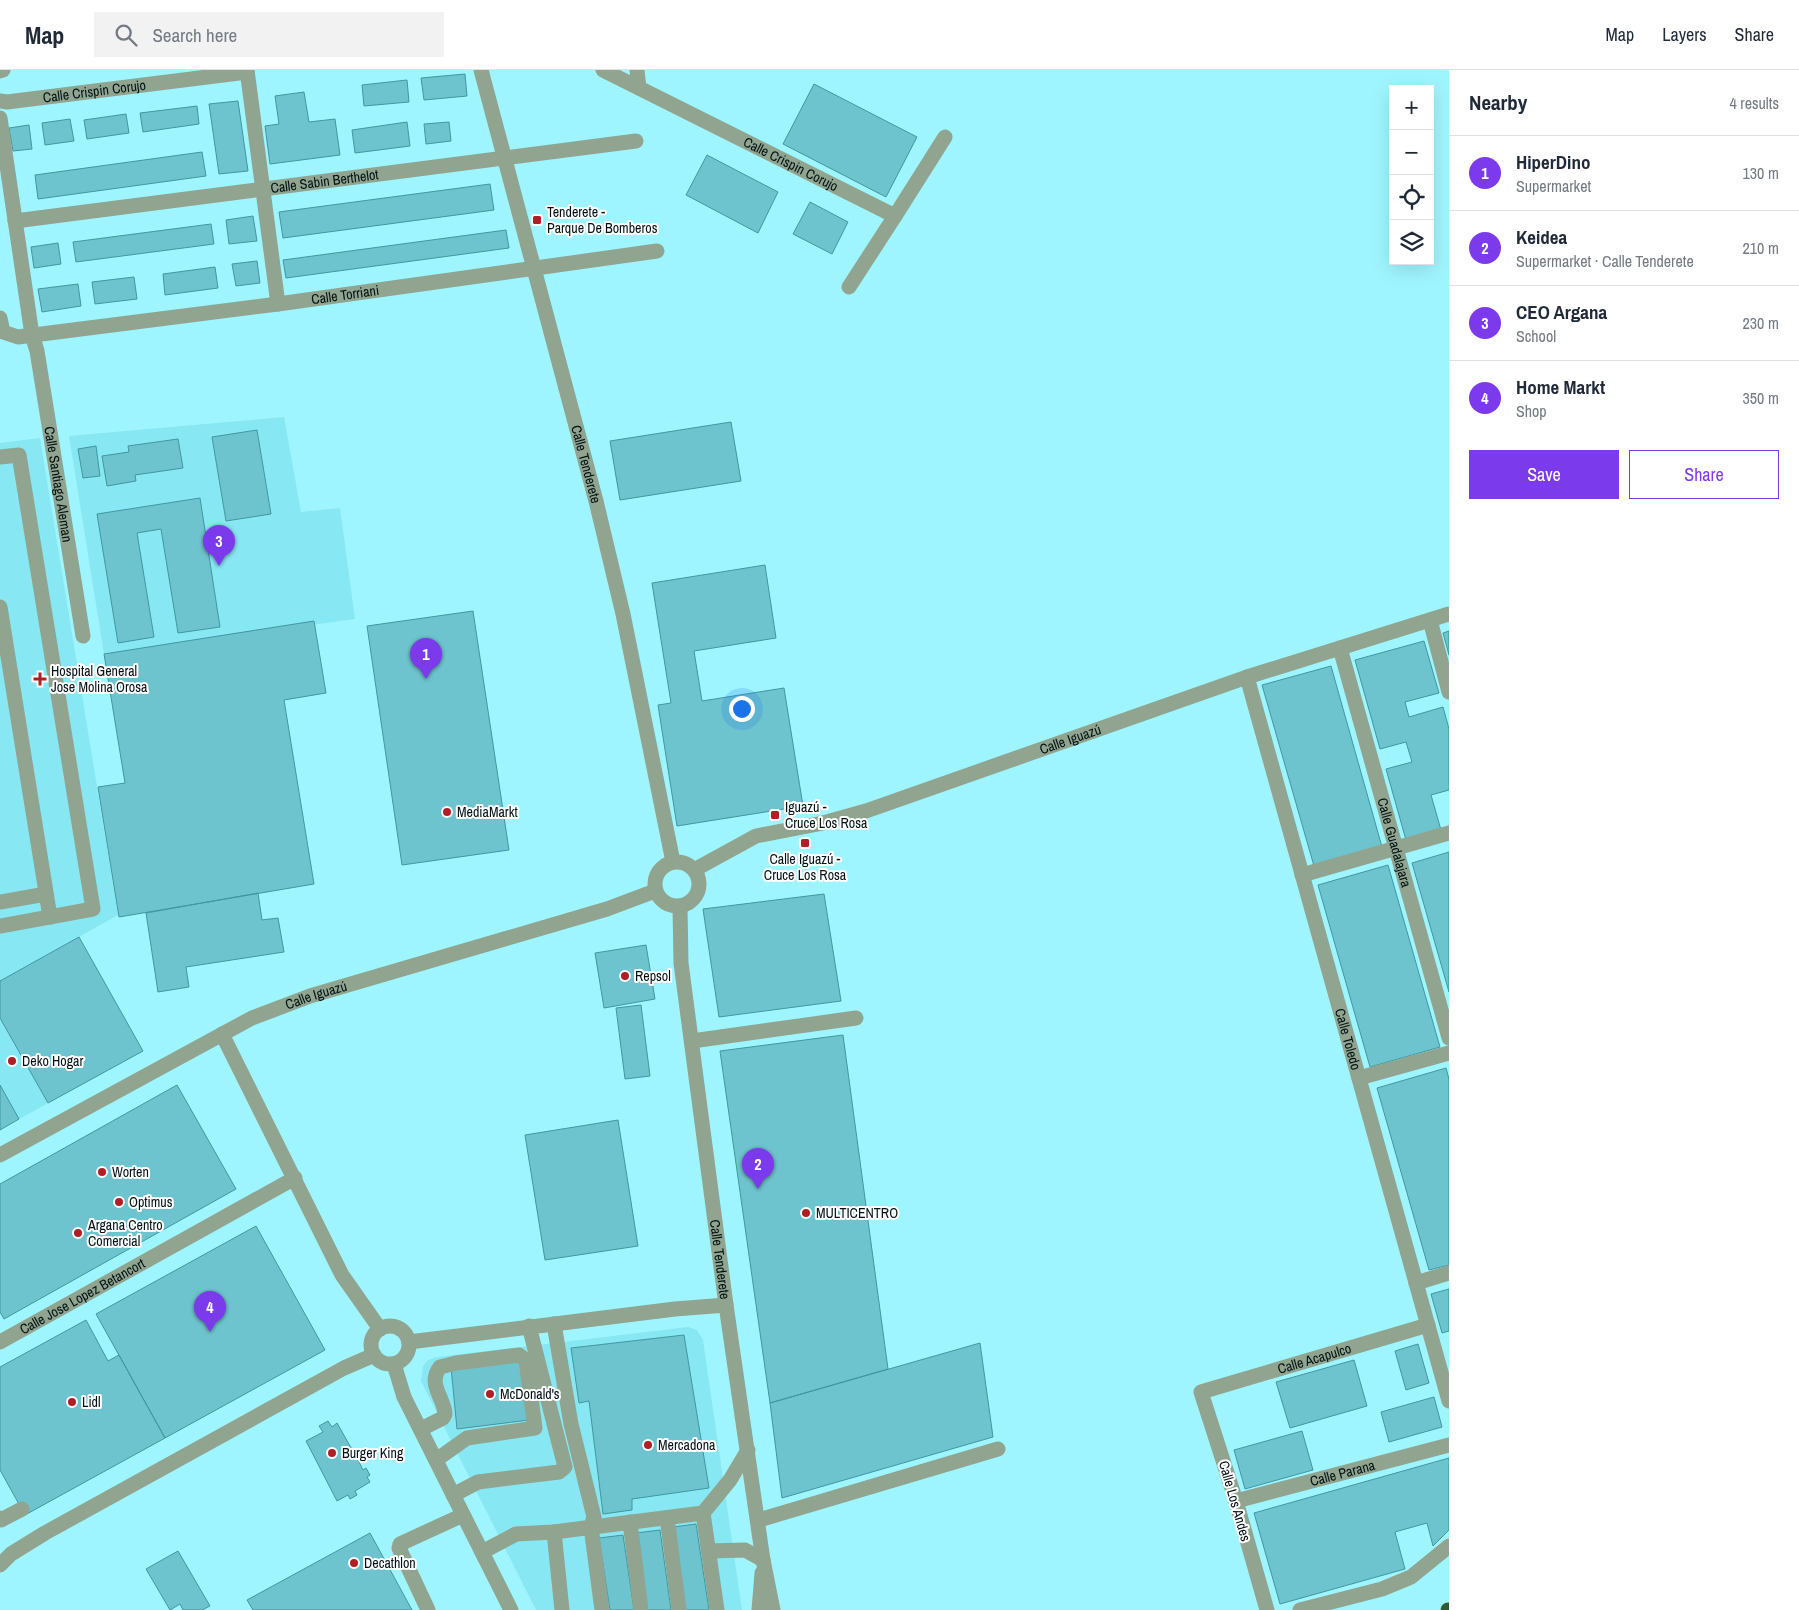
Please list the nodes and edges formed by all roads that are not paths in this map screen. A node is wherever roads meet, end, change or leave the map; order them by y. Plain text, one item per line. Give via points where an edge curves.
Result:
1 (480, 70) edge
2 (603, 70) edge
3 (637, 70) edge
4 (247, 71) edge
5 (639, 88) junction
6 (0, 101) edge
7 (0, 118) edge
8 (945, 137) dead end
9 (636, 141) dead end
10 (503, 156) junction
11 (262, 189) junction
12 (895, 216) junction
13 (15, 221) junction
14 (657, 251) dead end
15 (534, 269) junction
16 (849, 287) dead end
17 (278, 304) junction
18 (0, 318) edge
19 (32, 335) junction
20 (0, 457) edge
21 (0, 607) edge
22 (1449, 614) edge
23 (1430, 620) junction
24 (83, 636) dead end
25 (1340, 648) junction
26 (1247, 677) junction
27 (1449, 692) edge
28 (1449, 833) edge
29 (1396, 849) junction
30 (673, 862) junction
31 (694, 870) junction
32 (1302, 875) junction
33 (655, 891) junction
34 (46, 894) junction
35 (0, 902) edge
36 (680, 906) junction
37 (50, 917) junction
38 (0, 926) edge
39 (856, 1018) dead end
40 (222, 1034) junction
41 (1449, 1038) edge
42 (692, 1041) junction
43 (1449, 1053) edge
44 (1359, 1078) junction
45 (0, 1155) edge
46 (295, 1178) junction
47 (1449, 1273) edge
48 (1416, 1283) junction
49 (726, 1305) junction
50 (554, 1324) junction
51 (1428, 1325) junction
52 (529, 1326) junction
53 (380, 1329) junction
54 (0, 1342) edge
55 (409, 1342) junction
56 (374, 1355) junction
57 (394, 1364) junction
58 (1201, 1392) joint
59 (1449, 1401) edge
60 (554, 1424) junction
61 (535, 1428) junction
62 (421, 1430) junction
63 (1449, 1445) edge
64 (998, 1449) dead end
65 (748, 1450) junction
66 (436, 1460) junction
67 (453, 1495) junction
68 (1236, 1501) junction
69 (22, 1509) dead end
70 (703, 1513) junction
71 (463, 1514) junction
72 (667, 1518) junction
73 (0, 1520) edge
74 (758, 1520) junction
75 (630, 1522) junction
76 (591, 1527) junction
77 (554, 1532) junction
78 (1449, 1546) edge
79 (709, 1551) junction
80 (482, 1552) junction
81 (763, 1560) junction
82 (0, 1565) edge
83 (428, 1610) edge
84 (511, 1610) edge
85 (562, 1610) edge
86 (602, 1610) edge
87 (641, 1610) edge
88 (679, 1610) edge
89 (717, 1610) edge
90 (759, 1610) edge
91 (773, 1610) edge
92 (1267, 1610) edge
93 (1300, 1610) edge

1 - 10 street, Calle Tenderete
2 - 5 street, Calle Crispin Corujo
3 - 5 street
4 - 6 street, Calle Crispin Corujo
4 - 11 street
5 - 12 street, Calle Crispin Corujo
7 - 13 street, Calle Santiago Aleman
8 - 12 street
9 - 10 street, Calle Sabin Berthelot
10 - 11 street, Calle Sabin Berthelot
10 - 15 street, Calle Tenderete
11 - 13 street, Calle Sabin Berthelot
11 - 17 street
12 - 16 street
13 - 19 street, Calle Santiago Aleman
14 - 15 street, Calle Torriani
15 - 17 street, Calle Torriani
15 - 30 street, Calle Tenderete via 623,614
17 - 19 street, Calle Torriani
18 - 19 street via 3,332 18,337
19 - 24 street, Calle Santiago Aleman
20 - 37 street via 19,454 93,909
21 - 34 street
22 - 23 street, Calle Iguazú
23 - 25 street, Calle Iguazú
23 - 27 street
25 - 26 street, Calle Iguazú
25 - 29 street, Calle Guadalajara
26 - 31 street, Calle Iguazú via 866,811 756,836
26 - 32 street, Calle Toledo
28 - 29 street
29 - 32 street
29 - 41 street, Calle Guadalajara
30 - 31 street via 688,865
30 - 33 street via 658,872 654,881
31 - 36 street via 699,878 696,897
32 - 44 street, Calle Toledo
33 - 36 street via 664,903
33 - 40 street, Calle Iguazú via 607,909 310,996 252,1018
34 - 35 street
34 - 37 street
36 - 42 street, Calle Tenderete via 681,963
37 - 38 street
39 - 42 street
40 - 45 street, Calle Iguazú
40 - 46 street
42 - 49 street, Calle Tenderete
43 - 44 street
44 - 48 street, Calle Toledo
46 - 53 street via 342,1275
46 - 54 street, Calle Jose Lopez Betancort
47 - 48 street
48 - 51 street, Calle Toledo
49 - 50 street
49 - 65 street, Calle Tenderete
50 - 52 street
50 - 76 street via 572,1424 594,1517
51 - 58 street, Calle Acapulco
51 - 59 street, Calle Toledo
52 - 55 street
52 - 60 street
53 - 55 street via 394,1327 406,1335
53 - 56 street via 372,1341
55 - 57 street via 406,1356
56 - 57 street via 386,1364
56 - 82 street via 344,1368 45,1533 11,1554
57 - 62 street via 404,1397
58 - 68 street, Calle Los Andes
60 - 61 street
60 - 67 street via 565,1467 563,1471 478,1482
61 - 62 street via 528,1364 519,1355 440,1367 434,1384 445,1414
61 - 66 street via 467,1438
62 - 66 street
63 - 68 street, Calle Parana
64 - 74 street
65 - 70 street via 730,1480
65 - 74 street, Calle Tenderete
66 - 67 street
67 - 71 street
68 - 92 street, Calle Los Andes
69 - 73 street
70 - 72 street
70 - 79 street
71 - 80 street
71 - 83 street via 400,1544
72 - 75 street
72 - 88 street
74 - 81 street, Calle Tenderete
75 - 76 street
75 - 87 street
76 - 77 street
76 - 86 street
77 - 80 street via 516,1534
77 - 85 street
78 - 93 street via 1411,1577 1382,1589
79 - 81 street via 745,1550
79 - 89 street
80 - 84 street
81 - 90 street
81 - 91 street, Calle Tenderete

